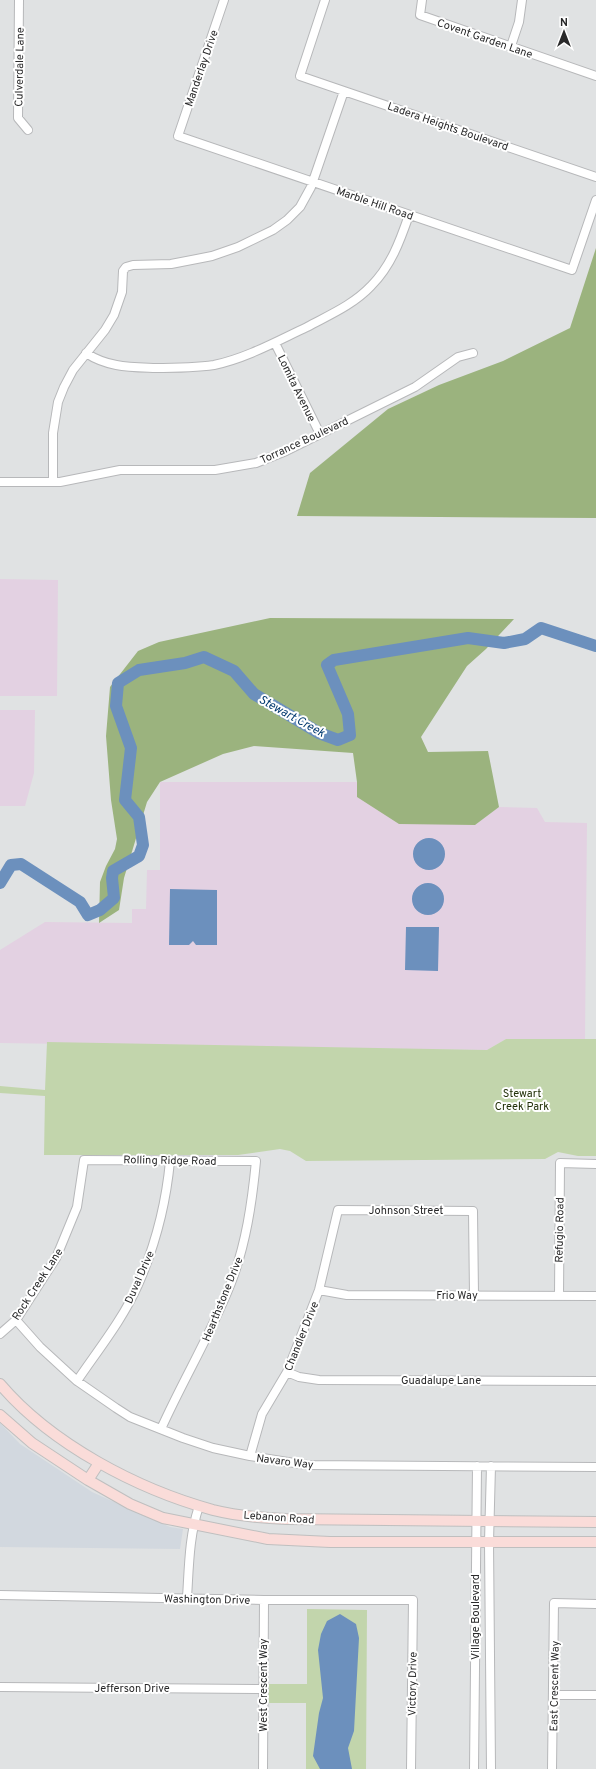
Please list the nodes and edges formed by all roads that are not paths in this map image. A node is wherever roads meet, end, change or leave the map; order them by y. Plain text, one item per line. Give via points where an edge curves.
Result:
1 (19, 0) edge
2 (224, 0) edge
3 (325, 0) edge
4 (422, 0) edge
5 (522, 0) edge
6 (511, 46) junction
7 (596, 76) edge
8 (344, 91) junction
9 (28, 130) dead end
10 (178, 136) joint
11 (596, 177) edge
12 (313, 182) junction
13 (596, 200) edge
14 (409, 215) junction
15 (274, 342) junction
16 (86, 353) junction
17 (473, 353) dead end
18 (320, 434) junction
19 (0, 482) edge
20 (53, 482) junction
21 (84, 1160) joint
22 (170, 1161) junction
23 (256, 1161) joint
24 (596, 1164) edge
25 (338, 1210) joint
26 (319, 1290) junction
27 (474, 1296) junction
28 (559, 1296) junction
29 (596, 1296) edge
30 (16, 1320) junction
31 (0, 1334) edge
32 (288, 1372) junction
33 (77, 1381) junction
34 (596, 1381) edge
35 (0, 1384) edge
36 (0, 1415) edge
37 (161, 1429) junction
38 (250, 1456) junction
39 (98, 1463) junction
40 (477, 1466) junction
41 (491, 1466) junction
42 (596, 1467) edge
43 (88, 1480) junction
44 (199, 1506) junction
45 (477, 1521) junction
46 (489, 1521) junction
47 (596, 1522) edge
48 (193, 1524) junction
49 (489, 1542) junction
50 (596, 1542) edge
51 (475, 1543) junction
52 (475, 1584) junction
53 (489, 1584) junction
54 (0, 1595) edge
55 (187, 1598) junction
56 (264, 1600) junction
57 (413, 1600) joint
58 (596, 1604) edge
59 (0, 1687) edge
60 (264, 1689) junction
61 (554, 1695) junction
62 (596, 1695) edge
63 (263, 1769) edge
64 (411, 1769) edge
65 (474, 1769) edge
66 (490, 1769) edge
67 (552, 1769) edge

1 - 9 street, Culverdale Lane via 18,118
2 - 10 street, Manderlay Drive
3 - 8 street, Ladera Heights Boulevard via 300,76
4 - 6 street, Covent Garden Lane via 420,15
5 - 6 street via 519,22
6 - 7 street, Covent Garden Lane
8 - 11 street, Ladera Heights Boulevard
8 - 12 street
10 - 12 street, Marble Hill Road
12 - 14 street, Marble Hill Road
12 - 16 street via 303,201 287,220 273,230 238,247 188,262 126,267 123,271 121,297 114,315
13 - 14 street, Marble Hill Road via 572,270
14 - 15 street via 393,256 368,289 337,312
15 - 16 street via 232,360 191,367 122,367 101,361
15 - 18 street, Lomita Avenue
16 - 20 street via 66,382 56,407
17 - 18 street, Torrance Boulevard via 458,357 420,384
18 - 20 street, Torrance Boulevard via 274,456 237,467 208,470 120,470 76,480
19 - 20 street, Torrance Boulevard
21 - 22 street, Rolling Ridge Road
21 - 30 street, Rock Creek Lane via 77,1207 63,1244
22 - 23 street, Rolling Ridge Road
22 - 33 street, Duval Drive via 168,1189 157,1233 138,1286
23 - 37 street, Hearthstone Drive via 247,1227 231,1283
24 - 28 street, Refugio Road via 560,1163
25 - 26 street, Chandler Drive
25 - 27 street, Johnson Street via 473,1211
26 - 27 street, Frio Way via 347,1295
26 - 32 street, Chandler Drive
27 - 28 street, Frio Way
28 - 29 street, Frio Way
30 - 31 street, Rock Creek Lane
30 - 33 street, Navaro Way via 40,1347
32 - 34 street, Guadalupe Lane via 299,1377 319,1380
32 - 38 street, Chandler Drive via 262,1414
33 - 37 street, Navaro Way via 130,1417
35 - 39 main road, Lebanon Road via 32,1416
36 - 43 main road, Lebanon Road via 32,1444
37 - 38 street, Navaro Way via 214,1448
38 - 40 street, Navaro Way via 306,1464
39 - 43 main road
39 - 44 main road, Lebanon Road via 129,1479
40 - 41 street, Navaro Way
40 - 45 street, Village Boulevard
41 - 42 street, Navaro Way
41 - 46 street, Village Boulevard
43 - 48 main road, Lebanon Road via 130,1504 163,1518
44 - 45 main road, Lebanon Road via 250,1517 286,1519
44 - 48 street
45 - 46 main road, Lebanon Road
45 - 51 street, Village Boulevard
46 - 47 main road, Lebanon Road
46 - 49 street, Village Boulevard
48 - 51 main road, Lebanon Road via 268,1539
48 - 55 street
49 - 50 main road, Lebanon Road
49 - 51 main road, Lebanon Road
49 - 53 street, Village Boulevard
51 - 52 street, Village Boulevard
52 - 53 street
52 - 65 street, Village Boulevard
53 - 66 street, Village Boulevard
54 - 55 street, Washington Drive
55 - 56 street, Washington Drive
56 - 57 street, Washington Drive
56 - 60 street, West Crescent Way
57 - 64 street, Victory Drive
58 - 61 street, East Crescent Way via 554,1603
59 - 60 street, Jefferson Drive
60 - 63 street, West Crescent Way
61 - 62 street
61 - 67 street, East Crescent Way

